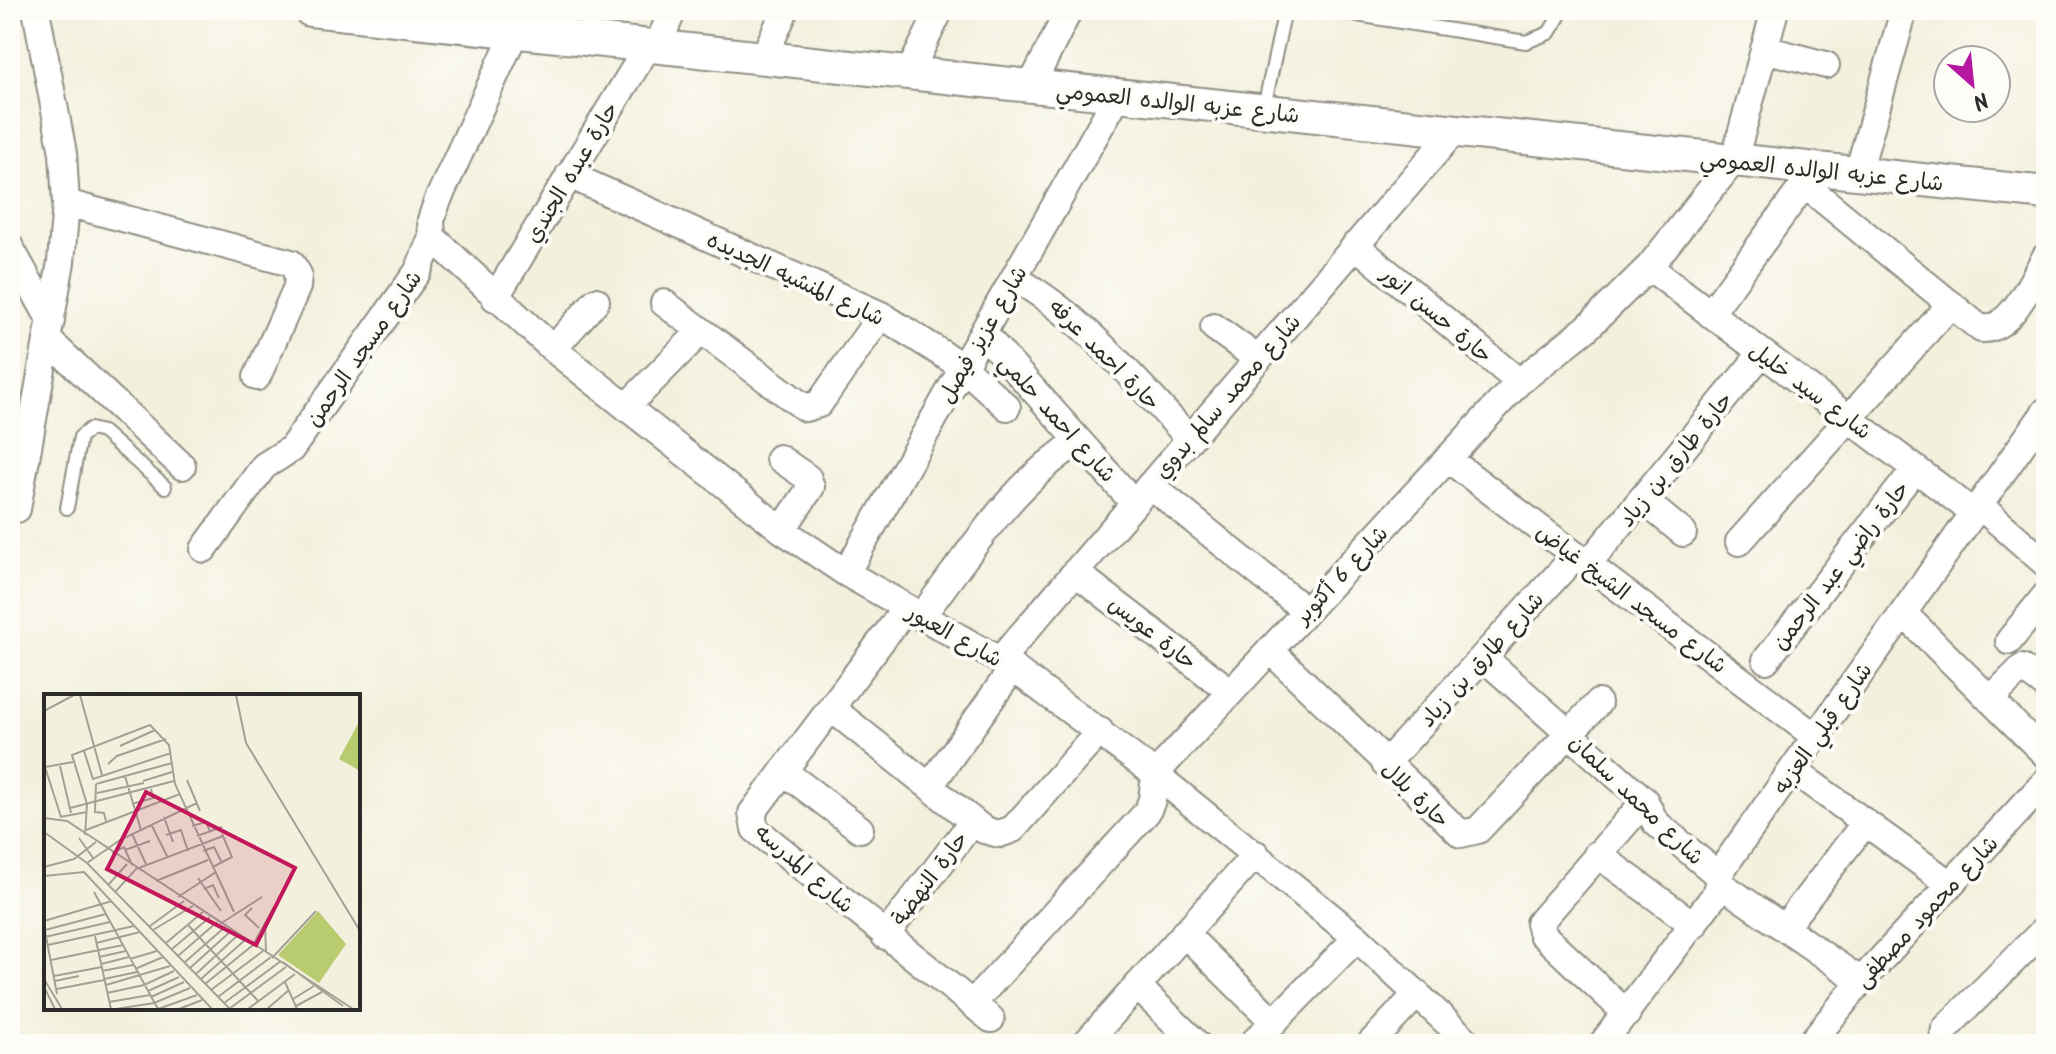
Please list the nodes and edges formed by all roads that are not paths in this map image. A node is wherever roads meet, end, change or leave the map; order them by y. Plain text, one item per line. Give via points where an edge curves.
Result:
1 (36, 10) edge
2 (310, 10) edge
3 (673, 10) edge
4 (785, 10) edge
5 (940, 10) edge
6 (1069, 10) edge
7 (1285, 10) edge
8 (1326, 10) edge
9 (1563, 10) edge
10 (1775, 10) edge
11 (1904, 10) edge
12 (349, 12) edge
13 (451, 17) edge
14 (557, 23) edge
15 (515, 32) junction
16 (652, 46) junction
17 (1764, 49) junction
18 (764, 57) junction
19 (1826, 65) dead end
20 (909, 73) junction
21 (1031, 86) junction
22 (1118, 95) junction
23 (1263, 110) junction
24 (1454, 131) junction
25 (1734, 160) junction
26 (1858, 173) junction
27 (569, 175) junction
28 (1810, 177) junction
29 (2046, 193) edge
30 (66, 203) junction
31 (432, 237) junction
32 (1355, 245) junction
33 (10, 247) edge
34 (2046, 256) edge
35 (1649, 267) junction
36 (1014, 278) junction
37 (495, 298) junction
38 (596, 301) dead end
39 (664, 303) dead end
40 (1951, 304) junction
41 (1710, 314) junction
42 (881, 315) junction
43 (1214, 327) dead end
44 (49, 330) junction
45 (701, 331) junction
46 (983, 333) junction
47 (553, 349) junction
48 (1762, 353) junction
49 (1258, 359) junction
50 (963, 367) junction
51 (257, 377) dead end
52 (1519, 382) junction
53 (626, 407) junction
54 (1007, 407) dead end
55 (2046, 411) edge
56 (1849, 419) junction
57 (1190, 439) junction
58 (1079, 441) junction
59 (173, 458) joint
60 (779, 458) dead end
61 (1448, 459) junction
62 (145, 469) junction
63 (1915, 469) junction
64 (165, 487) dead end
65 (1142, 494) junction
66 (1642, 499) junction
67 (67, 508) dead end
68 (17, 509) dead end
69 (1976, 509) junction
70 (782, 530) junction
71 (1683, 533) dead end
72 (1739, 542) dead end
73 (204, 549) dead end
74 (1582, 560) junction
75 (2046, 564) edge
76 (1075, 572) junction
77 (846, 573) junction
78 (2046, 595) edge
79 (1306, 611) junction
80 (914, 613) junction
81 (1903, 613) junction
82 (2009, 641) dead end
83 (1270, 650) junction
84 (1483, 657) junction
85 (1766, 660) dead end
86 (1006, 664) junction
87 (2046, 686) edge
88 (1231, 692) junction
89 (1990, 700) junction
90 (1598, 703) dead end
91 (831, 708) junction
92 (1100, 731) junction
93 (1569, 733) junction
94 (1816, 737) junction
95 (2046, 755) edge
96 (1385, 764) junction
97 (1793, 770) junction
98 (783, 771) junction
99 (1155, 774) junction
100 (2046, 781) edge
101 (930, 786) junction
102 (1645, 801) junction
103 (973, 821) junction
104 (1865, 823) junction
105 (860, 829) dead end
106 (1256, 854) junction
107 (1597, 854) junction
108 (1719, 880) junction
109 (1950, 884) junction
110 (1694, 925) junction
111 (1784, 928) junction
112 (2046, 928) edge
113 (1184, 933) junction
114 (885, 936) junction
115 (1357, 938) junction
116 (1861, 981) junction
117 (1137, 986) junction
118 (1417, 994) junction
119 (1627, 1014) junction
120 (1274, 1022) junction
121 (1183, 1039) edge
122 (1085, 1044) edge
123 (1252, 1044) edge
124 (1370, 1044) edge
125 (1470, 1044) edge
126 (1602, 1044) edge
127 (1810, 1044) edge
128 (1942, 1044) edge

1 - 30 street via 63,153
2 - 12 street, شارع عزبه الوالده العمومي
3 - 16 street, حارة عبده الجندي
4 - 18 street
5 - 20 street
6 - 21 street
7 - 23 lane
8 - 9 lane via 1526,42 1549,33
10 - 17 street
11 - 26 street
12 - 13 street, شارع عزبه الوالده العمومي
13 - 15 street, شارع عزبه الوالده العمومي
14 - 15 street, شارع عزبه الوالده العمومي
14 - 16 street, شارع عزبه الوالده العمومي
15 - 31 street, شارع مسجد الرحمن via 437,202
16 - 18 street, شارع عزبه الوالده العمومي
16 - 27 street, حارة عبده الجندي
17 - 19 street
17 - 25 street
18 - 20 street, شارع عزبه الوالده العمومي
20 - 21 street, شارع عزبه الوالده العمومي
21 - 22 street, شارع عزبه الوالده العمومي
22 - 23 street, شارع عزبه الوالده العمومي
22 - 36 street, شارع عزيز فيصل
23 - 24 street, شارع عزبه الوالده العمومي
24 - 25 street, شارع عزبه الوالده العمومي
24 - 32 street, شارع محمد سالم بدوي
25 - 28 street, شارع عزبه الوالده العمومي
25 - 35 street, شارع 6 أكتوبر
26 - 28 street, شارع عزبه الوالده العمومي
26 - 29 street, شارع عزبه الوالده العمومي
27 - 37 street, حارة عبده الجندي
27 - 42 street, شارع المنشيه الجديده
28 - 40 street
28 - 41 street
30 - 44 street
30 - 51 street via 291,263 299,281
31 - 37 street, شارع العبور
31 - 73 street, شارع مسجد الرحمن via 418,271 291,449 264,466
32 - 49 street, شارع محمد سالم بدوي
32 - 52 street, حارة حسن انور
33 - 44 street
34 - 40 street via 2000,325 1981,329
35 - 41 street, شارع سيد خليل
35 - 52 street, شارع 6 أكتوبر via 1587,328
36 - 46 street, شارع عزيز فيصل
36 - 57 street, حارة احمد عرفه via 1074,318
37 - 47 street, شارع العبور
38 - 47 street
39 - 45 street
40 - 56 street
41 - 48 street, شارع سيد خليل
42 - 45 street via 819,404 810,409
42 - 50 street, شارع المنشيه الجديده
43 - 49 street
44 - 59 street
44 - 68 street
45 - 53 street
46 - 50 street, شارع عزيز فيصل
46 - 58 street, شارع احمد حلمي
47 - 53 street, شارع العبور
48 - 56 street, شارع سيد خليل
48 - 66 street, حارة طارق بن زياد
49 - 57 street, شارع محمد سالم بدوي
50 - 54 street, شارع المنشيه الجديده
50 - 77 street, شارع عزيز فيصل
52 - 61 street, شارع 6 أكتوبر
53 - 70 street, شارع العبور
55 - 69 street, شارع قبلي العزبه
56 - 63 street, شارع سيد خليل
56 - 72 street
57 - 65 street, شارع محمد سالم بدوي
58 - 65 street, شارع احمد حلمي
58 - 80 street, شارع المدرسه via 1024,483
59 - 62 lane
60 - 70 street via 808,478 811,487
61 - 74 street, شارع مسجد الشيخ غياض
61 - 79 street, شارع 6 أكتوبر
62 - 64 lane
62 - 67 lane via 103,432 90,429 80,437
63 - 69 street, شارع سيد خليل
63 - 85 street, حارة راضي عبد الرحمن
65 - 76 street, شارع محمد سالم بدوي
65 - 79 street, شارع احمد حلمي
66 - 71 street
66 - 74 street, حارة طارق بن زياد
69 - 75 street, شارع سيد خليل
69 - 81 street, شارع قبلي العزبه
70 - 77 street, شارع العبور
74 - 84 street, شارع طارق بن زياد
74 - 94 street, شارع مسجد الشيخ غياض
76 - 86 street, شارع محمد سالم بدوي
76 - 88 street, حارة عويس
77 - 80 street, شارع العبور
78 - 82 street
79 - 83 street, شارع 6 أكتوبر
80 - 86 street, شارع العبور
80 - 91 street, شارع المدرسه
81 - 89 street
81 - 94 street, شارع قبلي العزبه
83 - 88 street, شارع 6 أكتوبر
83 - 96 street, حارة بلال
84 - 93 street, شارع محمد سلمان
84 - 96 street, شارع طارق بن زياد
86 - 92 street, شارع العبور
86 - 101 street, شارع محمد سالم بدوي
87 - 89 street via 2022,668
88 - 99 street, شارع 6 أكتوبر
89 - 95 street
90 - 93 street, حارة بلال
91 - 98 street, شارع المدرسه
91 - 101 street
92 - 99 street, شارع العبور
92 - 103 street via 1013,829 991,833
93 - 96 street, حارة بلال via 1478,830 1467,834 1455,832
93 - 102 street, شارع محمد سلمان
94 - 97 street, شارع قبلي العزبه
97 - 104 street
97 - 108 street, شارع قبلي العزبه
98 - 105 street
98 - 114 street, شارع المدرسه via 752,813 755,829
99 - 106 street, شارع العبور
99 - 114 street, شارع المدرسه via 1147,812 982,1011
100 - 109 street, شارع محمود مصطفى
101 - 103 street
102 - 107 street
102 - 108 street, شارع محمد سلمان via 1655,822
103 - 114 street, حارة النهضة
104 - 109 street
104 - 111 street
106 - 113 street
106 - 115 street, شارع العبور
107 - 110 street
107 - 119 street via 1539,927
108 - 110 street, شارع قبلي العزبه
108 - 111 street, شارع محمد سلمان
109 - 116 street, شارع محمود مصطفى
110 - 119 street, شارع قبلي العزبه
111 - 116 street, شارع محمد سلمان
112 - 128 street via 1945,1029
113 - 117 street
113 - 120 street
115 - 118 street, شارع العبور
115 - 120 street
116 - 127 street, شارع محمود مصطفى
117 - 121 street
117 - 122 street
118 - 124 street
118 - 125 street, شارع العبور
119 - 126 street, شارع قبلي العزبه
120 - 123 street

